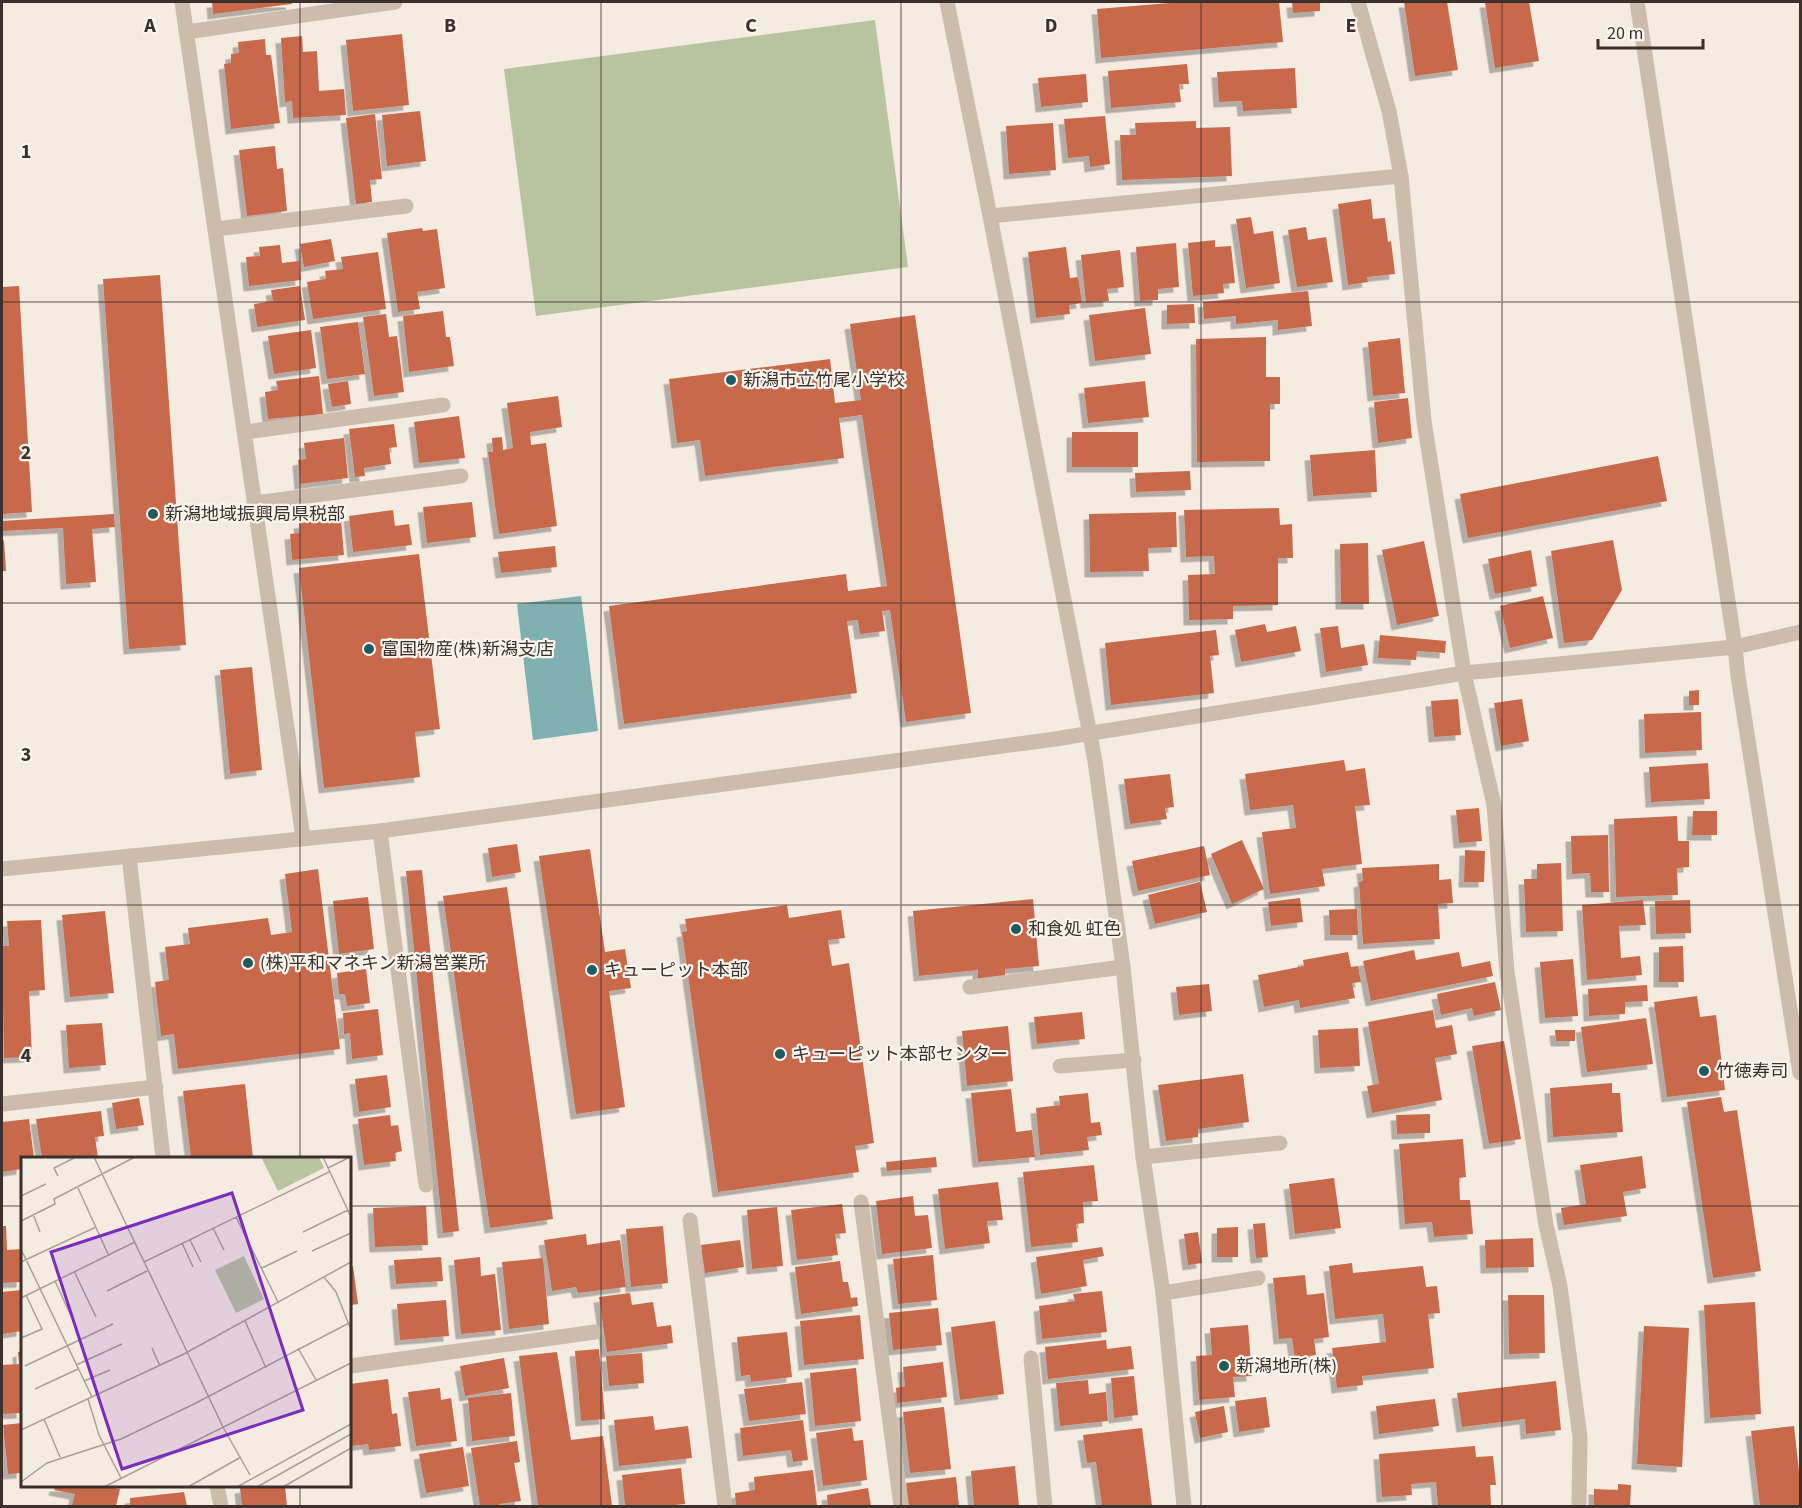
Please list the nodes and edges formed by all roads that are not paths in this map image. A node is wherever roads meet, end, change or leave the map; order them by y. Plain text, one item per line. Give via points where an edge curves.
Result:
1 (182, 2) edge
2 (395, 2) edge
3 (947, 2) edge
4 (1358, 2) edge
5 (1637, 2) edge
6 (186, 32) junction
7 (1401, 177) junction
8 (406, 206) dead end
9 (990, 216) junction
10 (216, 229) junction
11 (443, 405) dead end
12 (246, 432) junction
13 (461, 476) dead end
14 (254, 503) junction
15 (1800, 632) edge
16 (1735, 647) junction
17 (1464, 673) junction
18 (1090, 732) junction
19 (380, 831) junction
20 (303, 838) junction
21 (129, 856) junction
22 (2, 869) edge
23 (1123, 967) junction
24 (970, 987) dead end
25 (1134, 1060) junction
26 (1060, 1066) dead end
27 (1800, 1073) edge
28 (156, 1086) junction
29 (2, 1104) edge
30 (1280, 1143) dead end
31 (163, 1157) edge
32 (1143, 1157) junction
33 (426, 1185) dead end
34 (861, 1202) dead end
35 (690, 1221) dead end
36 (1258, 1278) dead end
37 (1163, 1293) junction
38 (595, 1332) dead end
39 (1031, 1358) dead end
40 (351, 1366) edge
41 (217, 1487) edge
42 (220, 1506) edge
43 (725, 1506) edge
44 (901, 1506) edge
45 (1045, 1506) edge
46 (1184, 1506) edge
47 (1579, 1506) edge

1 - 6 street
2 - 6 street
3 - 9 street
4 - 7 street via 1389,111
5 - 16 street
6 - 10 street
7 - 9 street
7 - 17 street via 1424,421
8 - 10 street
9 - 18 street
10 - 12 street
11 - 12 street
12 - 14 street
13 - 14 street
14 - 20 street
15 - 16 street
16 - 17 street
16 - 27 street
17 - 18 street
17 - 47 street via 1494,805 1507,972 1546,1225 1560,1286 1580,1437
18 - 19 street
18 - 23 street
19 - 20 street
19 - 33 street
20 - 21 street
21 - 22 street
21 - 28 street
23 - 24 street
23 - 25 street
25 - 26 street
25 - 32 street
28 - 29 street
28 - 31 street
30 - 32 street
32 - 37 street
34 - 44 street
35 - 43 street
36 - 37 street
37 - 46 street
38 - 40 street
39 - 45 street
41 - 42 street

